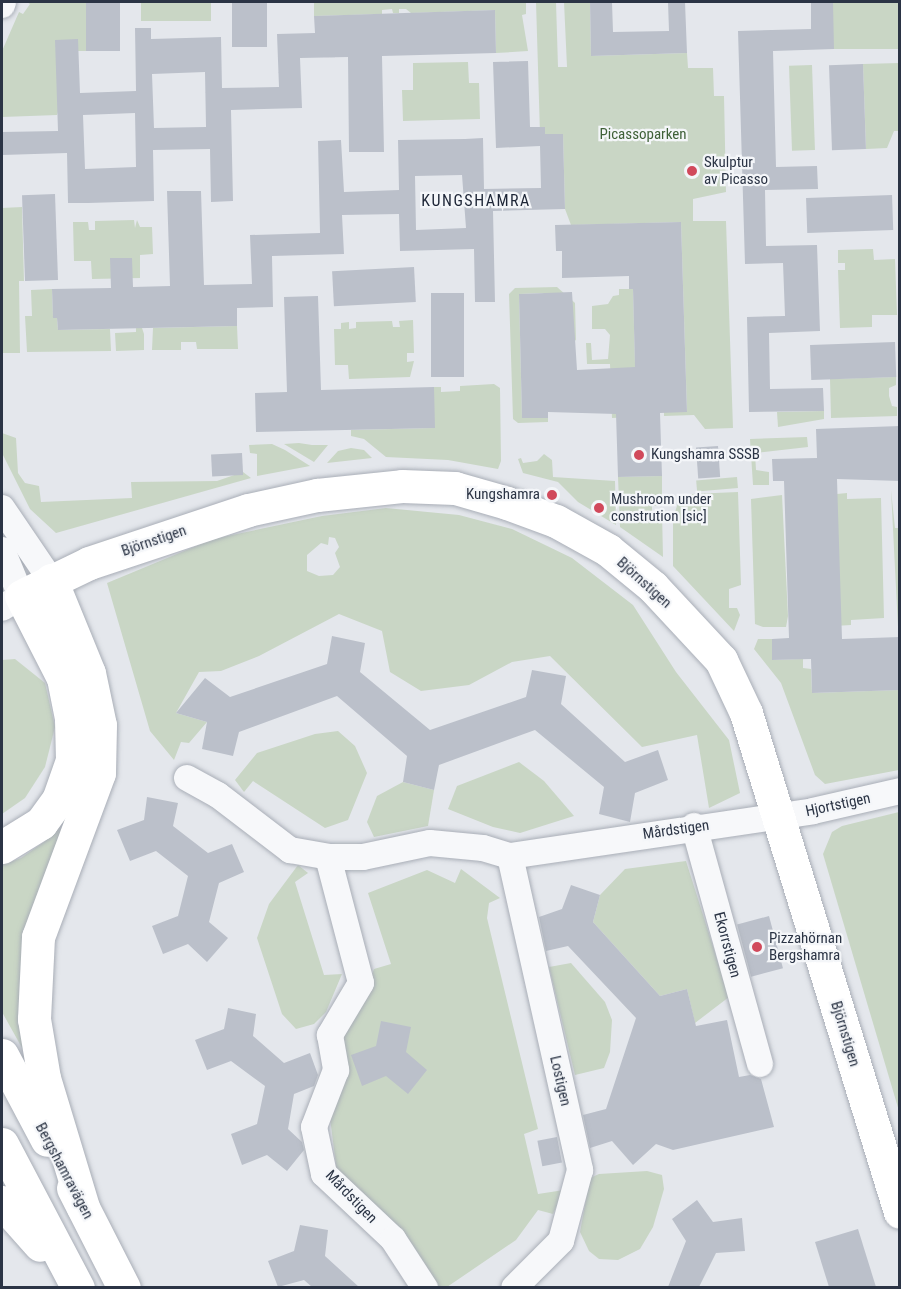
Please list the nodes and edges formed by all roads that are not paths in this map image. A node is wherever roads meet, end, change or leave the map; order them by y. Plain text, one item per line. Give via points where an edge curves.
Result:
1 (2, 508) edge
2 (2, 550) edge
3 (51, 580) junction
4 (11, 602) edge
5 (187, 778) dead end
6 (900, 791) edge
7 (777, 816) junction
8 (694, 826) junction
9 (2, 847) edge
10 (510, 856) junction
11 (328, 857) junction
12 (2, 1055) edge
13 (760, 1064) dead end
14 (2, 1144) edge
15 (2, 1202) edge
16 (83, 1207) junction
17 (900, 1212) edge
18 (77, 1287) edge
19 (124, 1287) edge
20 (425, 1287) edge
21 (514, 1287) edge

1 - 3 street
2 - 4 street
3 - 4 main road, Björnstigen
3 - 7 main road, Björnstigen via 183,530 317,495 402,486 444,488 507,503 556,521 608,550 653,587 721,660 746,713
3 - 16 main road via 89,673 100,725 99,773 38,936 34,1018 44,1078
4 - 9 main road via 63,678 71,718 72,760 58,800 41,823
5 - 11 street, Mårdstigen via 218,795 290,850
6 - 7 street, Hjortstigen
7 - 8 street, Mårdstigen
7 - 17 main road, Björnstigen
8 - 10 street, Mårdstigen
8 - 13 street, Ekorrstigen
10 - 11 street, Mårdstigen via 483,848 430,843 363,857
10 - 21 street, Lostigen via 580,1170 561,1241
11 - 20 street, Mårdstigen via 361,982 330,1035 336,1070 314,1127 324,1174 393,1239
12 - 16 main road, Bergshamravägen
14 - 18 main road
15 - 18 main road
16 - 19 main road, Bergshamravägen

